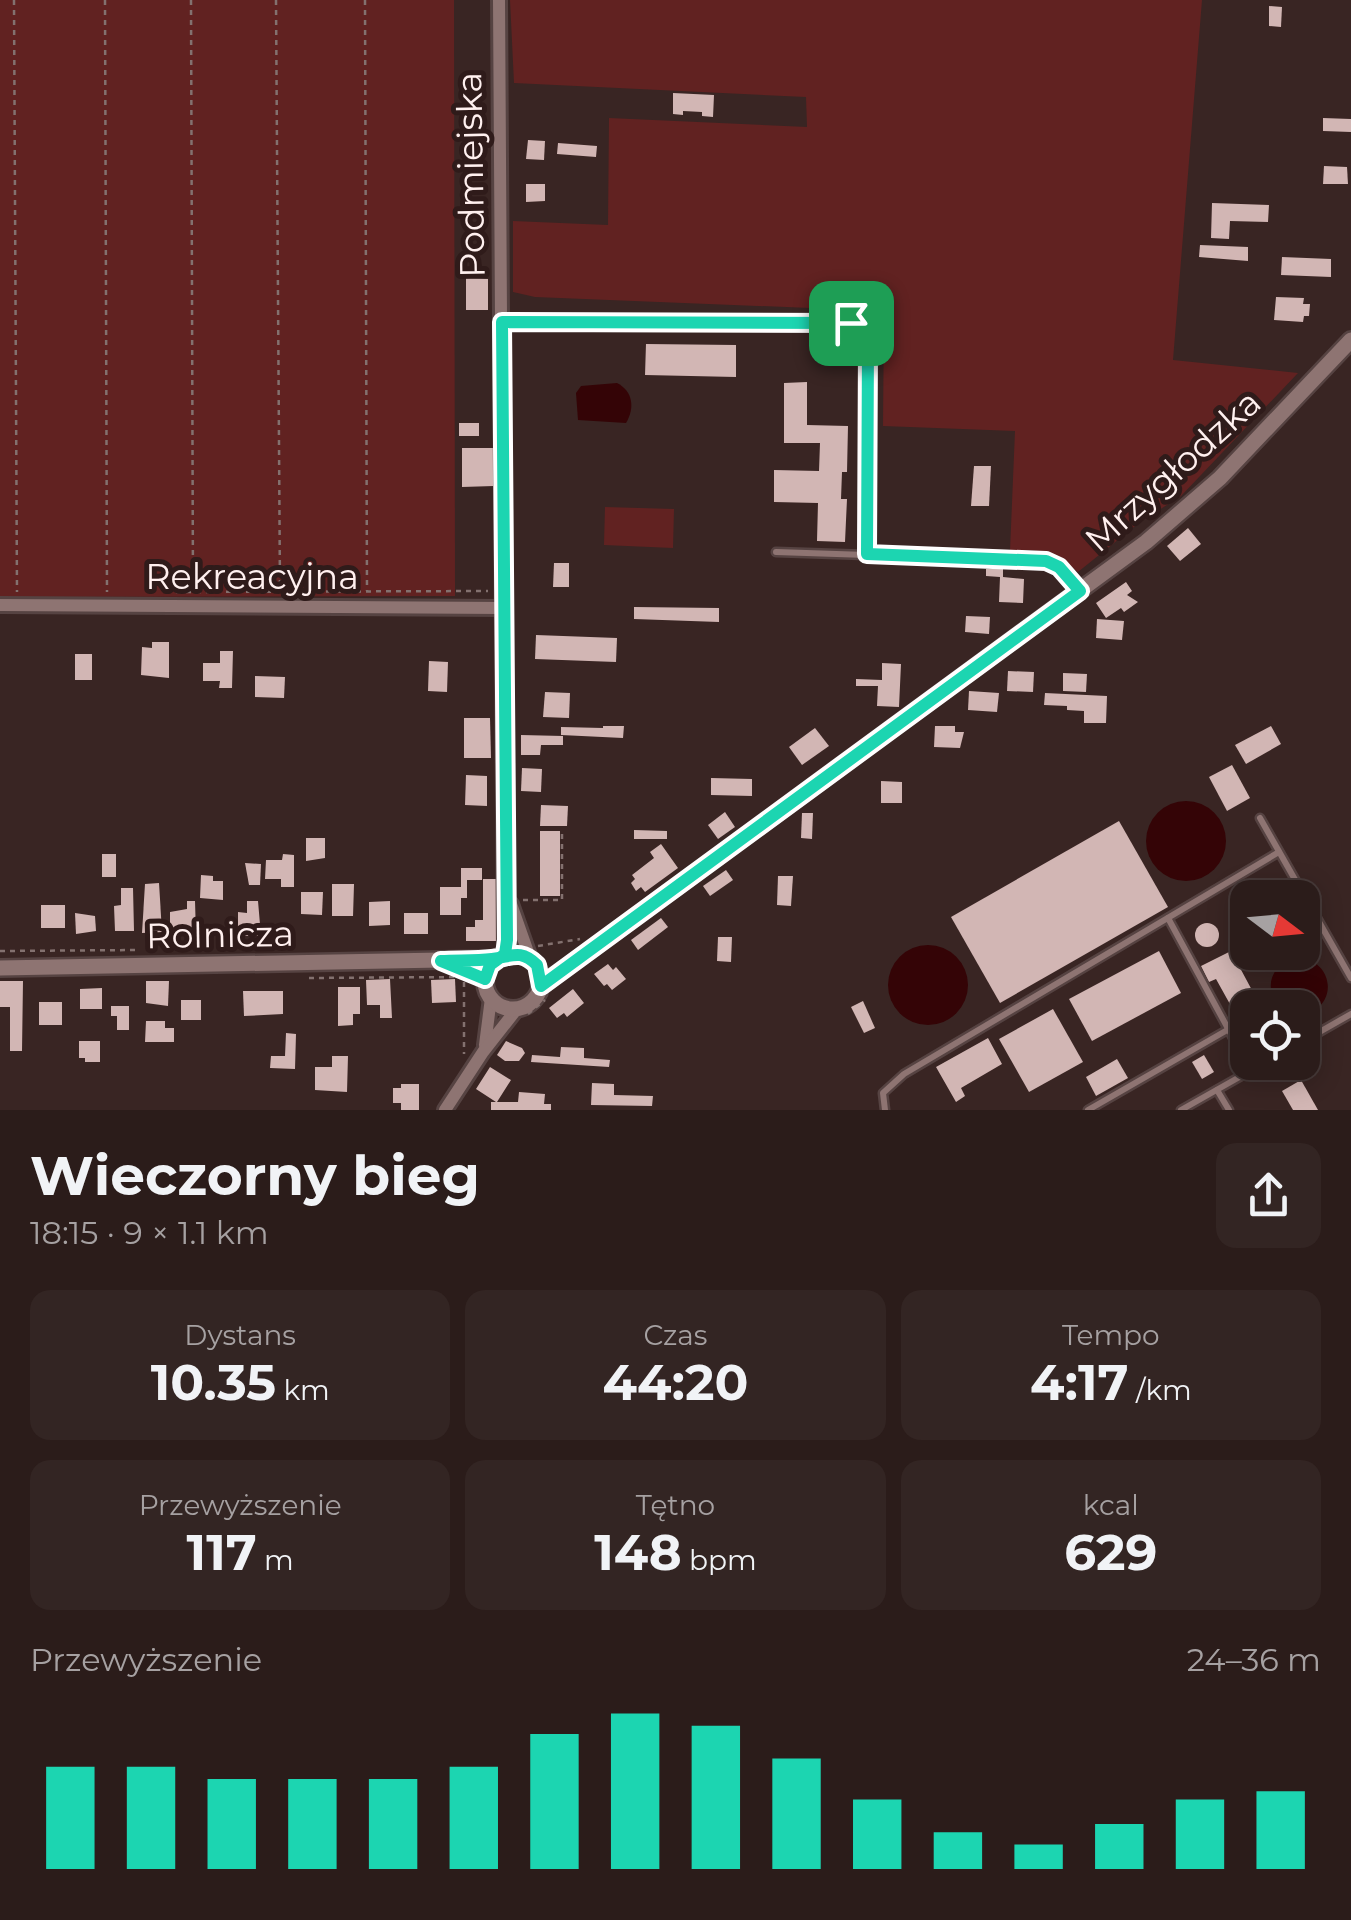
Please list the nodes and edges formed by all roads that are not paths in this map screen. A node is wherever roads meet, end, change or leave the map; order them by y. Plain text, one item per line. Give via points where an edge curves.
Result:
1 (499, 0) edge
2 (502, 322) junction
3 (1351, 340) edge
4 (776, 552) dead end
5 (867, 554) junction
6 (1080, 591) junction
7 (0, 606) edge
8 (504, 608) junction
9 (1260, 818) dead end
10 (1279, 852) junction
11 (512, 895) junction
12 (1168, 918) junction
13 (588, 951) junction
14 (500, 957) junction
15 (532, 960) junction
16 (441, 961) junction
17 (0, 968) edge
18 (1351, 978) edge
19 (485, 979) junction
20 (541, 986) junction
21 (490, 998) junction
22 (516, 1010) junction
23 (1351, 1014) edge
24 (1228, 1029) junction
25 (1230, 1032) edge
26 (1320, 1032) edge
27 (483, 1052) junction
28 (1234, 1080) edge
29 (1216, 1090) junction
30 (445, 1110) edge
31 (886, 1110) edge
32 (1088, 1110) edge
33 (1181, 1110) edge
34 (1229, 1110) edge

1 - 2 street, Podmiejska
2 - 5 lane via 859,324 868,344
2 - 8 street, Podmiejska
3 - 6 street, Mrzygłodzka via 1201,496
4 - 5 lane
5 - 6 lane via 1046,561
6 - 13 street, Mrzygłodzka
7 - 8 street, Rekreacyjna
8 - 11 street, Podmiejska
9 - 10 lane
10 - 12 lane
10 - 18 lane
11 - 14 street, Podmiejska
11 - 15 street, Podmiejska
12 - 24 lane
12 - 31 lane via 904,1074 883,1093
13 - 15 street, Mrzygłodzka
13 - 20 street, Mrzygłodzka
14 - 15 street via 522,954
14 - 16 street, Rolnicza
14 - 19 street
15 - 20 street
16 - 17 street, Rolnicza
16 - 19 street, Rolnicza
19 - 21 street
20 - 22 street via 533,1002
21 - 22 street
21 - 27 street
22 - 27 street
23 - 26 lane
24 - 25 lane
24 - 32 lane
27 - 30 street
28 - 29 lane
29 - 33 lane
29 - 34 lane

